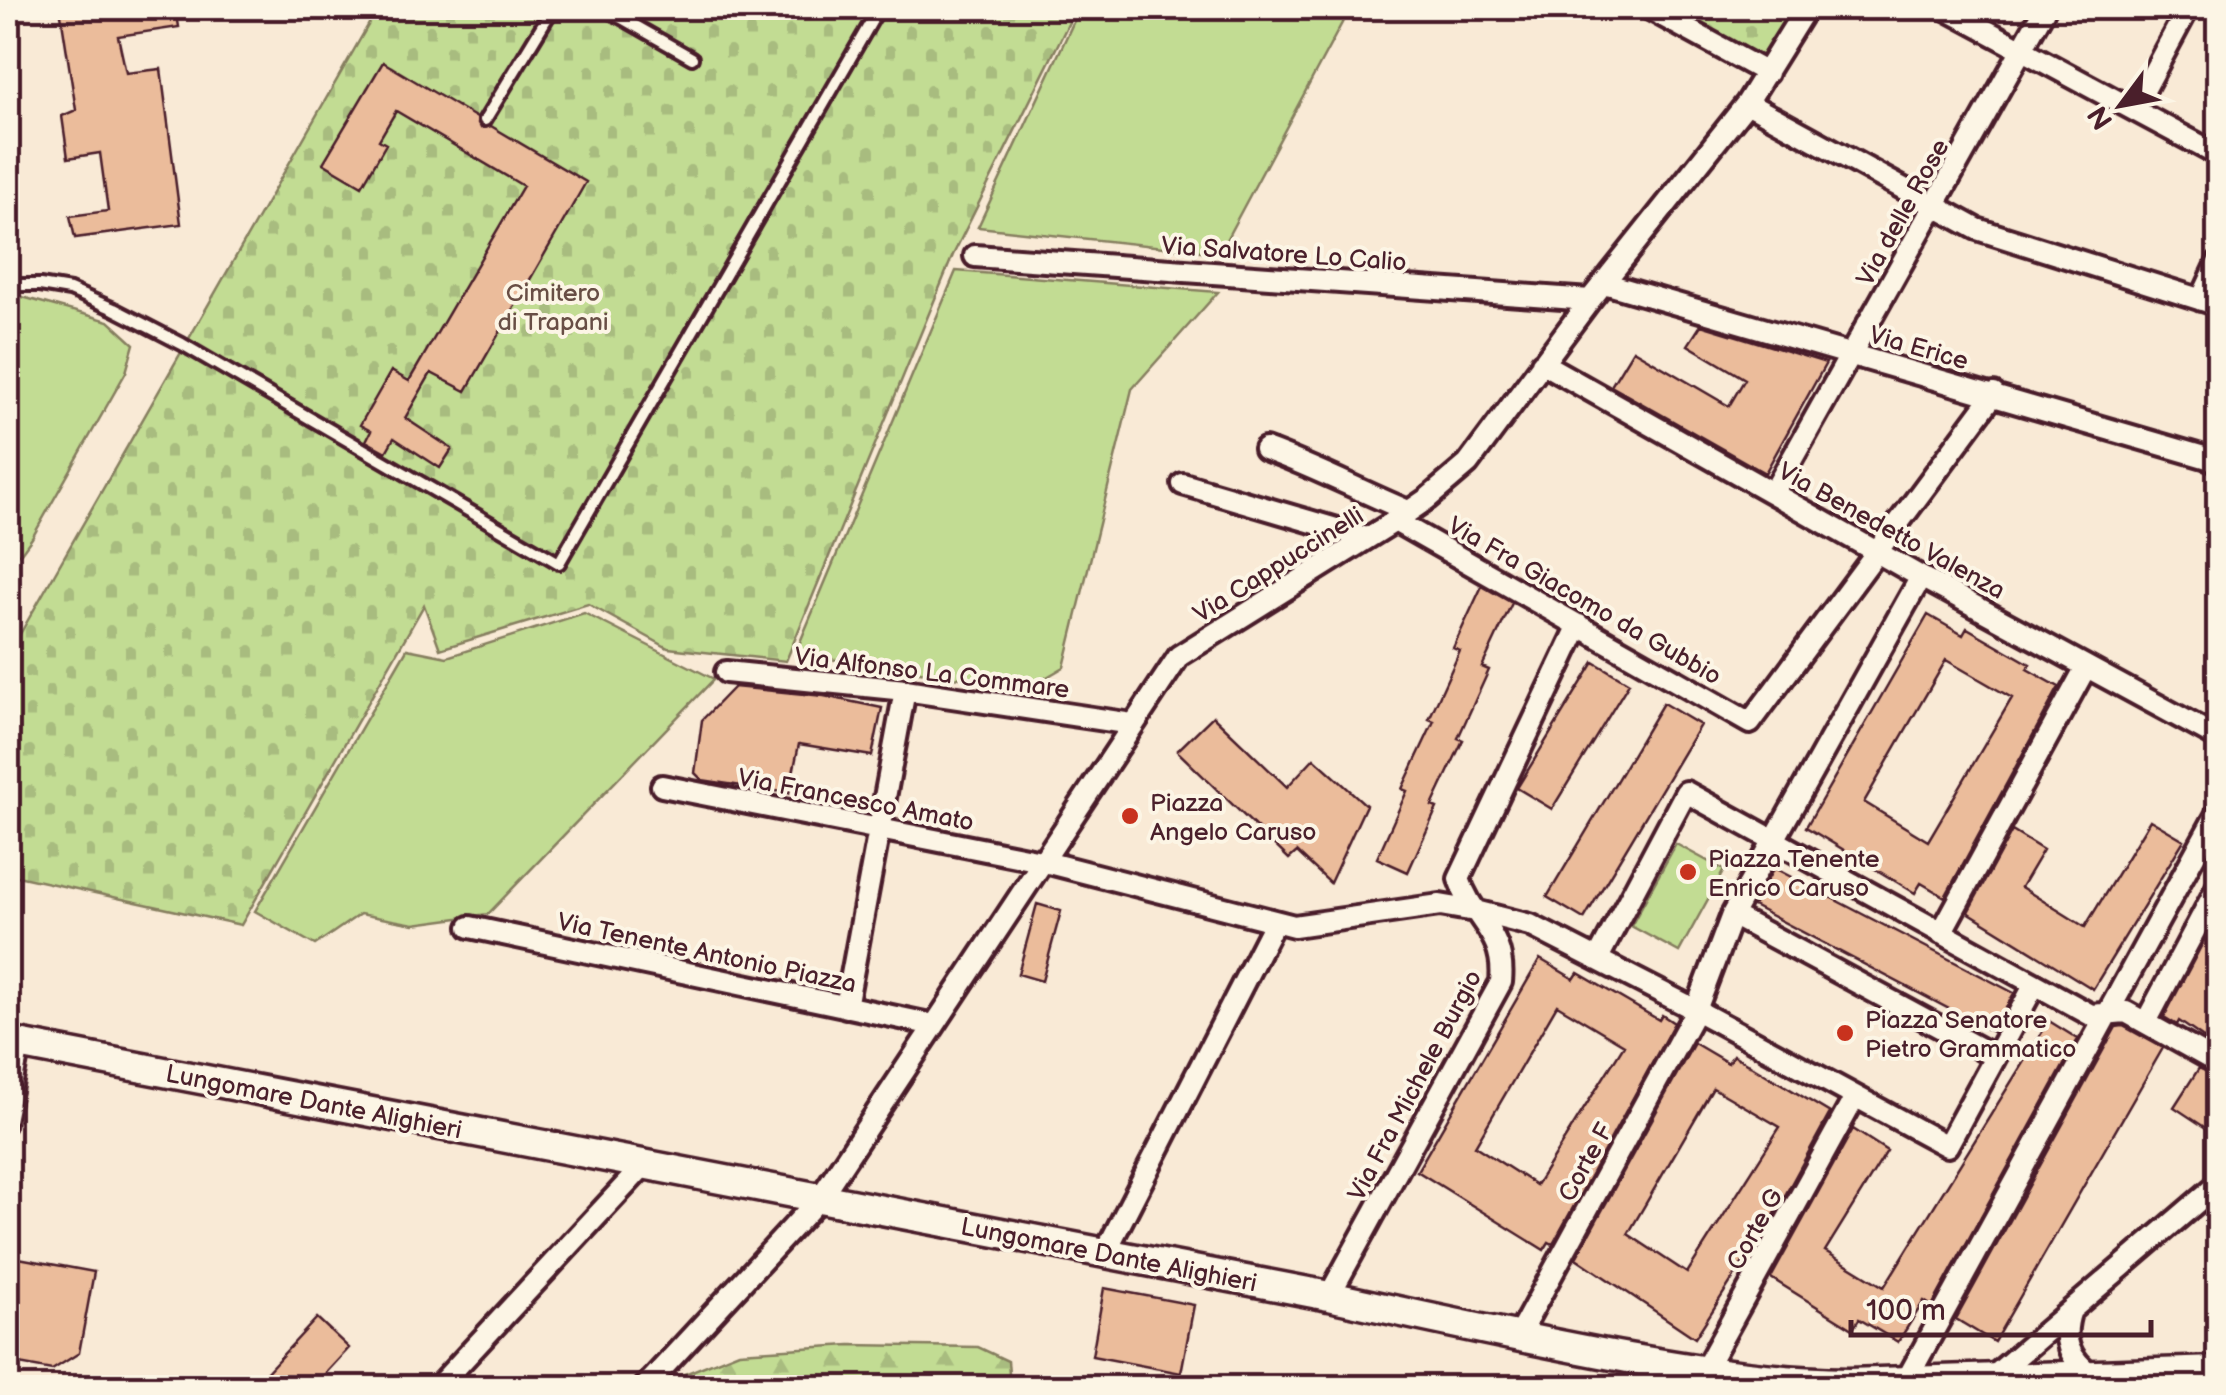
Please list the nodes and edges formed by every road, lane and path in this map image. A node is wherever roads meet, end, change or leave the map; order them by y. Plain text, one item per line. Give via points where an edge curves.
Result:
1 (553, 8) edge
2 (604, 8) edge
3 (879, 8) edge
4 (1648, 8) edge
5 (1806, 8) edge
6 (1944, 8) edge
7 (2044, 8) edge
8 (2188, 8) edge
9 (2021, 49) junction
10 (692, 58) dead end
11 (1767, 73) junction
12 (1747, 103) junction
13 (2134, 109) junction
14 (485, 120) dead end
15 (2218, 154) edge
16 (1934, 205) junction
17 (974, 256) dead end
18 (2218, 263) edge
19 (1604, 283) junction
20 (8, 285) edge
21 (1590, 300) junction
22 (2210, 303) edge
23 (1851, 353) junction
24 (1542, 363) junction
25 (1994, 394) junction
26 (1265, 449) dead end
27 (2218, 461) edge
28 (1184, 484) dead end
29 (1773, 492) junction
30 (1402, 516) junction
31 (1366, 538) junction
32 (1878, 550) junction
33 (1921, 577) junction
34 (1580, 626) junction
35 (2086, 667) junction
36 (726, 672) dead end
37 (905, 690) junction
38 (1132, 724) junction
39 (2218, 738) edge
40 (662, 786) dead end
41 (2218, 812) edge
42 (879, 828) junction
43 (1774, 842) junction
44 (1041, 861) junction
45 (2218, 886) edge
46 (1475, 911) junction
47 (1732, 915) junction
48 (1274, 922) junction
49 (470, 927) dead end
50 (1941, 933) junction
51 (1598, 958) junction
52 (2034, 984) junction
53 (846, 1006) junction
54 (1696, 1010) junction
55 (2108, 1014) junction
56 (2146, 1022) junction
57 (934, 1025) junction
58 (16, 1043) edge
59 (1995, 1057) junction
60 (2218, 1062) edge
61 (1851, 1104) junction
62 (8, 1126) edge
63 (645, 1164) junction
64 (2218, 1184) edge
65 (820, 1198) junction
66 (1105, 1253) junction
67 (1329, 1296) junction
68 (2072, 1308) junction
69 (1518, 1338) junction
70 (1704, 1371) junction
71 (2218, 1371) edge
72 (2093, 1376) junction
73 (1994, 1377) junction
74 (1906, 1381) junction
75 (437, 1388) edge
76 (644, 1388) edge

1 - 14 lane
2 - 10 lane
3 - 20 lane via 559,563 114,309 70,290
4 - 11 street
5 - 11 street, Via Cappuccinelli
6 - 9 street
7 - 9 street, Via delle Rose
8 - 13 street
9 - 13 street
9 - 16 street, Via delle Rose
11 - 12 street, Via Cappuccinelli
12 - 16 street
12 - 19 street, Via Cappuccinelli
13 - 15 street
16 - 22 street via 1977,229
16 - 23 street, Via delle Rose
17 - 21 street, Via Salvatore Lo Calio
18 - 22 street
19 - 21 street, Via Cappuccinelli
19 - 23 street, Via Erice
21 - 24 street, Via Cappuccinelli
23 - 25 street, Via Erice
23 - 29 street, Via delle Rose
24 - 29 street, Via Benedetto Valenza
24 - 30 street, Via Cappuccinelli via 1468,464
25 - 27 street, Via Erice
25 - 32 street
26 - 30 street, Via Fra Giacomo da Gubbio via 1323,470
28 - 31 street
29 - 32 street, Via Benedetto Valenza
30 - 31 street, Via Cappuccinelli
30 - 34 street, Via Fra Giacomo da Gubbio
31 - 38 street, Via Cappuccinelli via 1179,656
32 - 33 street, Via Benedetto Valenza
32 - 34 street, Via Fra Giacomo da Gubbio via 1750,723
33 - 35 street, Via Benedetto Valenza
33 - 43 street, Corte F
34 - 46 street, Via Fra Michele Burgio via 1459,879
35 - 39 street, Via Benedetto Valenza
35 - 50 street
36 - 37 street, Via Alfonso La Commare
37 - 38 street, Via Alfonso La Commare
37 - 42 street
38 - 44 street, Via Cappuccinelli
40 - 42 street, Via Francesco Amato
41 - 55 street
42 - 44 street, Via Francesco Amato
42 - 53 street
43 - 47 street, Corte F
43 - 50 street
43 - 51 street via 1686,792
44 - 48 street, Via Francesco Amato
44 - 57 street, Via Cappuccinelli
45 - 56 street
46 - 48 street via 1440,905 1294,926
46 - 51 street via 1530,925
46 - 67 street, Via Fra Michele Burgio via 1496,939 1501,982
47 - 54 street, Corte F
47 - 59 street
48 - 66 street
49 - 53 street, Via Tenente Antonio Piazza
50 - 52 street
51 - 54 street
52 - 55 street via 2091,1015
52 - 59 street
53 - 57 street, Via Tenente Antonio Piazza
54 - 61 street
54 - 69 street, Corte F
55 - 56 street via 2126,1012
55 - 74 street
56 - 60 street
57 - 65 street, Via Cappuccinelli
58 - 62 lane
58 - 63 main road, Lungomare Dante Alighieri
59 - 61 street via 1947,1146
61 - 70 street, Corte G
63 - 65 main road, Lungomare Dante Alighieri
63 - 75 street
64 - 68 street
65 - 66 main road, Lungomare Dante Alighieri
65 - 76 street, Via Cappuccinelli
66 - 67 main road, Lungomare Dante Alighieri
67 - 69 main road, Lungomare Dante Alighieri
68 - 72 street via 2067,1347
68 - 73 street
69 - 70 main road, Lungomare Dante Alighieri
70 - 74 main road, Lungomare Dante Alighieri via 1788,1382
71 - 72 main road, Lungomare Dante Alighieri
72 - 73 main road, Lungomare Dante Alighieri
73 - 74 main road, Lungomare Dante Alighieri

